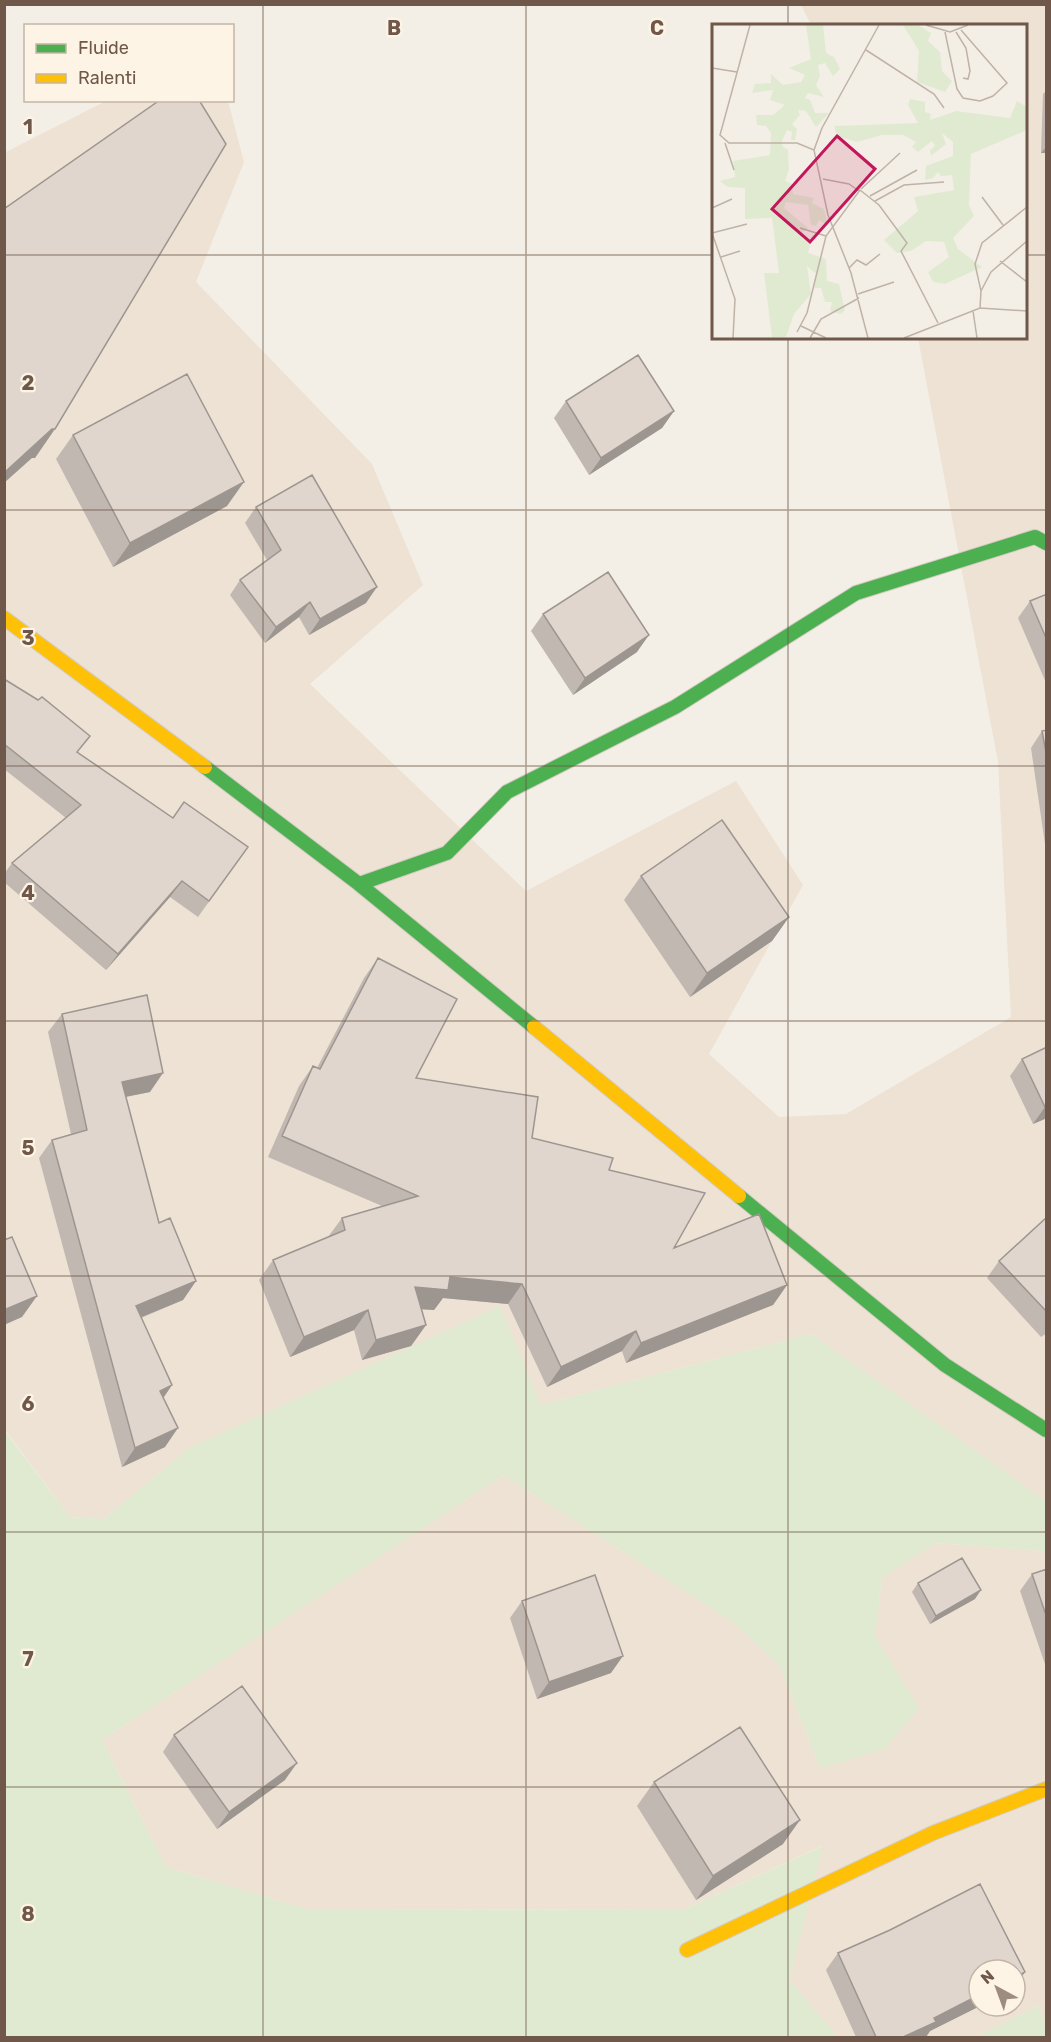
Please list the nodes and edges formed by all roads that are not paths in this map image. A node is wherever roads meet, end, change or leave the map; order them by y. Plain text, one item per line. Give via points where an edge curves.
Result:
1 (1047, 543) edge
2 (4, 618) edge
3 (359, 884) junction
4 (1047, 1430) edge
5 (1047, 1789) edge
6 (687, 1950) dead end

1 - 3 street via 1035,537 856,592 675,707 507,792 447,854
2 - 3 street
3 - 4 street via 945,1365
5 - 6 street via 933,1833

